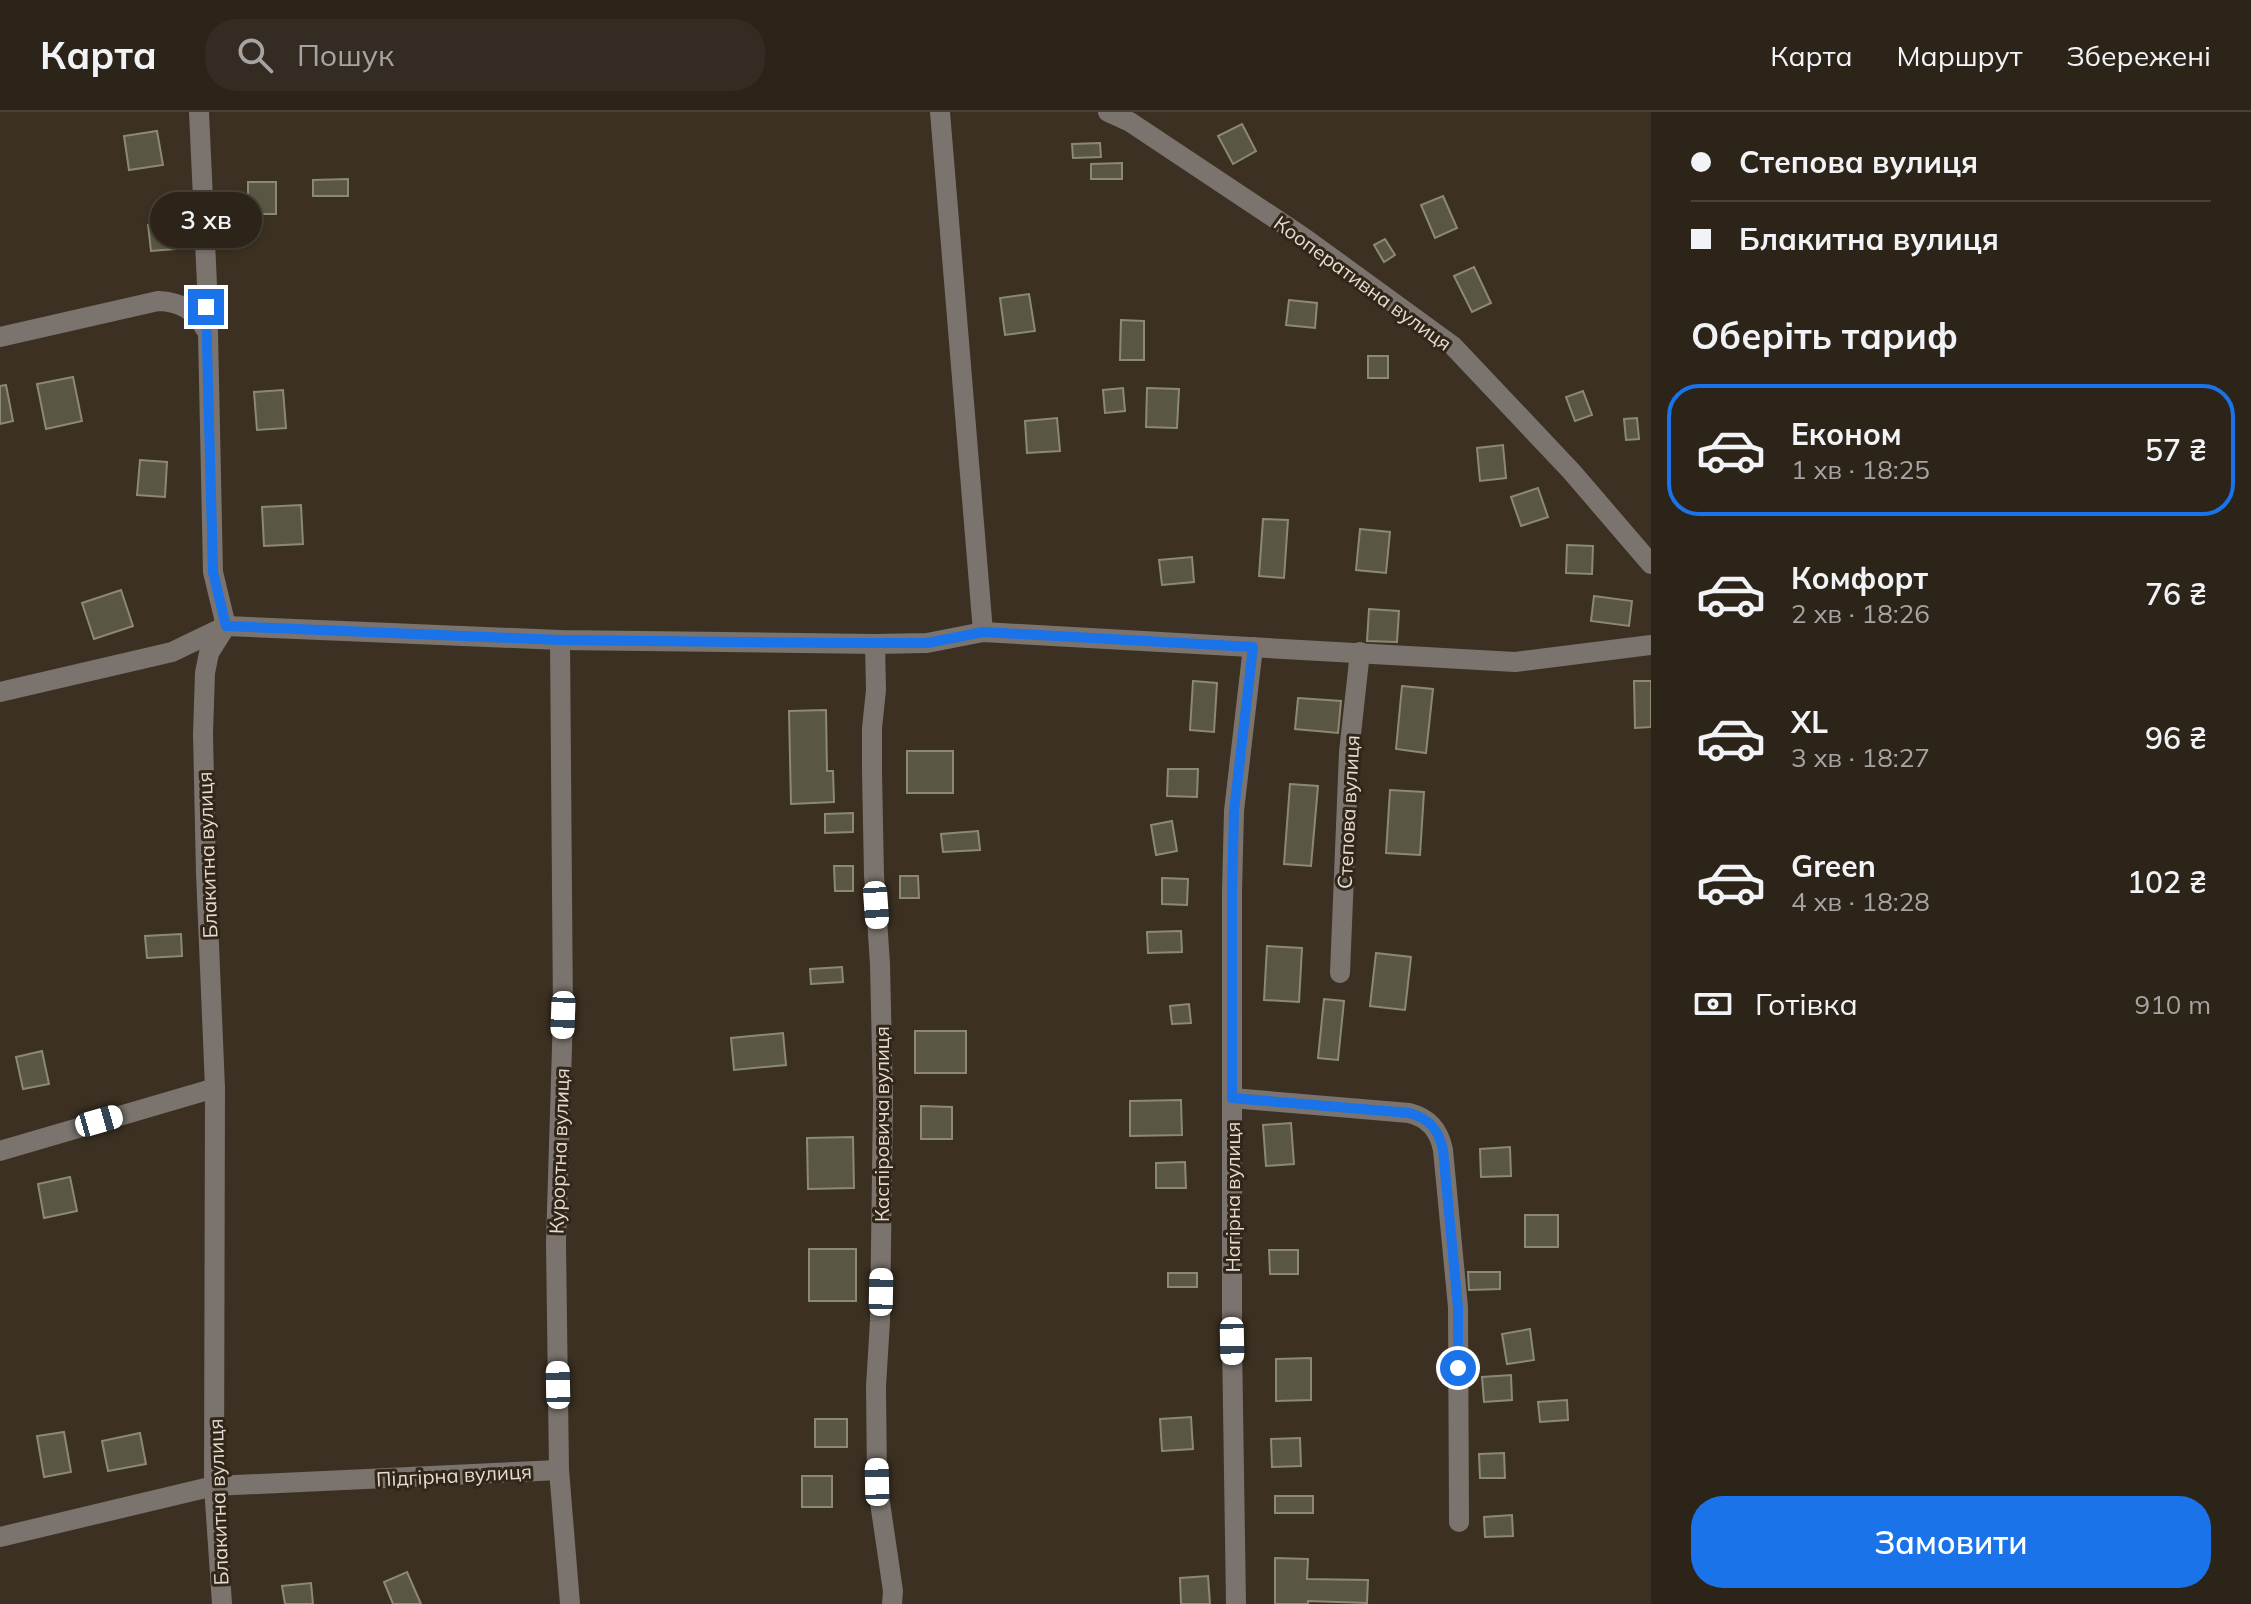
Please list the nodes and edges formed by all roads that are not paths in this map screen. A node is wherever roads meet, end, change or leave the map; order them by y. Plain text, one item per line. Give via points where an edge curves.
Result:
1 (199, 112) edge
2 (940, 112) edge
3 (1108, 112) edge
4 (206, 330) junction
5 (0, 337) edge
6 (1651, 564) edge
7 (226, 626) junction
8 (983, 632) junction
9 (560, 640) junction
10 (875, 644) junction
11 (1651, 645) edge
12 (1253, 647) junction
13 (1360, 652) junction
14 (0, 692) edge
15 (1340, 973) dead end
16 (215, 1088) junction
17 (1232, 1098) junction
18 (0, 1151) edge
19 (559, 1470) junction
20 (214, 1486) junction
21 (1459, 1522) dead end
22 (0, 1537) edge
23 (222, 1604) edge
24 (570, 1604) edge
25 (892, 1604) edge
26 (1236, 1604) edge

1 - 4 street
2 - 8 street
3 - 6 street, Кооперативна вулиця via 1303,237 1453,346
4 - 5 street via 192,311 158,301
4 - 7 street via 213,572
7 - 9 street
7 - 14 street via 172,652
7 - 16 street, Блакитна вулиця via 209,653 203,734
8 - 10 street via 927,643
8 - 12 street
9 - 10 street
9 - 19 street, Курортна вулиця
10 - 25 street, Каспіровича вулиця via 872,771 883,1099 877,1482
11 - 13 street via 1515,662
12 - 13 street
12 - 17 street, Нагірна вулиця via 1234,811
13 - 15 street, Степова вулиця via 1349,752
16 - 18 street
16 - 20 street, Блакитна вулиця
17 - 21 street via 1409,1113 1438,1133 1458,1307
17 - 26 street, Нагірна вулиця
19 - 20 street, Підгірна вулиця
19 - 24 street, Підгірна вулиця
20 - 22 street, Підгірна вулиця
20 - 23 street, Блакитна вулиця

